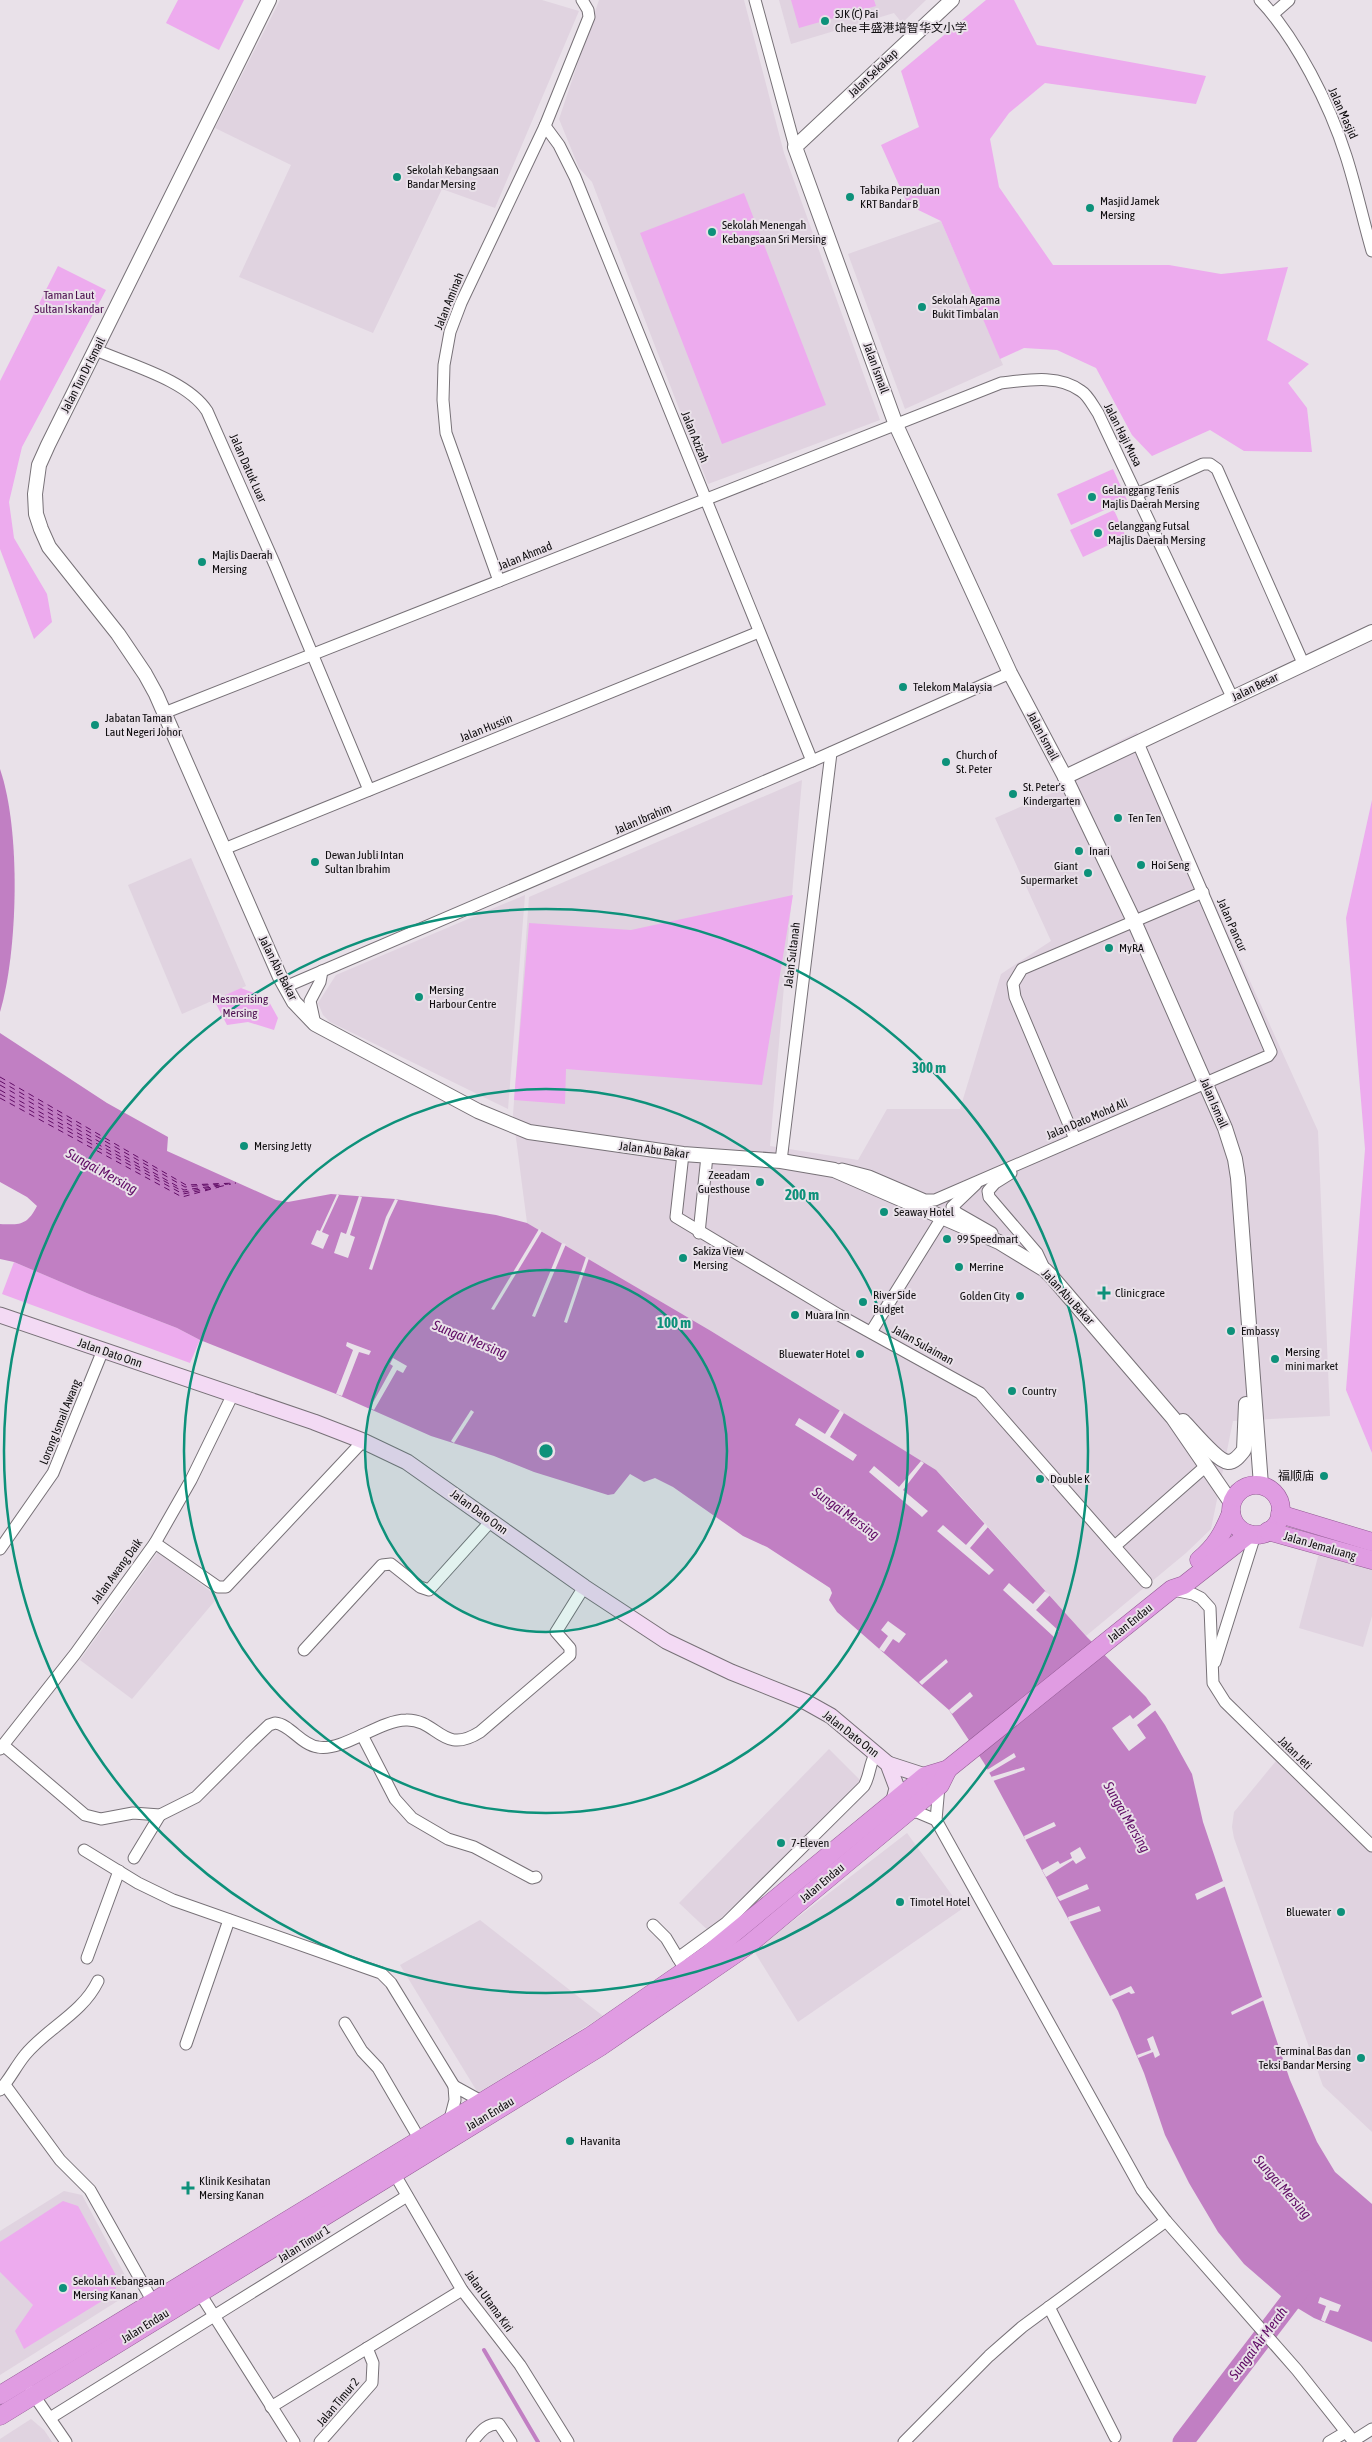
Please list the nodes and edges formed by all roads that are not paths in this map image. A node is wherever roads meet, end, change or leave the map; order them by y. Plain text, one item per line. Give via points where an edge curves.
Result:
1 (269, 0) edge
2 (582, 0) edge
3 (755, 0) edge
4 (952, 0) edge
5 (1260, 0) edge
6 (1288, 0) edge
7 (1273, 14) junction
8 (545, 126) junction
9 (795, 147) junction
10 (1372, 251) edge
11 (96, 350) junction
12 (896, 425) junction
13 (1137, 494) junction
14 (705, 500) junction
15 (499, 582) junction
16 (759, 632) junction
17 (1372, 632) edge
18 (311, 656) junction
19 (1303, 663) junction
20 (1010, 673) junction
21 (1232, 697) junction
22 (164, 713) junction
23 (1138, 743) junction
24 (831, 753) junction
25 (812, 761) junction
26 (1064, 777) junction
27 (369, 790) junction
28 (224, 849) junction
29 (1202, 892) junction
30 (1134, 921) junction
31 (322, 971) junction
32 (285, 987) junction
33 (315, 1024) junction
34 (1206, 1083) junction
35 (1075, 1139) junction
36 (683, 1154) junction
37 (706, 1156) junction
38 (1025, 1160) junction
39 (781, 1161) junction
40 (834, 1170) junction
41 (979, 1180) junction
42 (943, 1216) junction
43 (699, 1232) junction
44 (999, 1242) junction
45 (1045, 1270) junction
46 (0, 1316) edge
47 (871, 1332) junction
48 (1250, 1348) junction
49 (103, 1350) junction
50 (233, 1394) junction
51 (1173, 1418) junction
52 (364, 1440) junction
53 (1206, 1466) junction
54 (1261, 1485) junction
55 (1231, 1508) junction
56 (1280, 1514) junction
57 (492, 1520) junction
58 (1257, 1533) junction
59 (1372, 1542) edge
60 (155, 1543) junction
61 (1115, 1546) junction
62 (0, 1548) edge
63 (1372, 1560) edge
64 (1146, 1582) dead end
65 (584, 1587) junction
66 (1172, 1589) junction
67 (304, 1650) dead end
68 (1212, 1672) junction
69 (362, 1735) junction
70 (2, 1747) edge
71 (876, 1753) junction
72 (888, 1764) junction
73 (937, 1777) junction
74 (894, 1800) junction
75 (907, 1813) junction
76 (160, 1815) junction
77 (936, 1820) junction
78 (1372, 1846) edge
79 (84, 1850) dead end
80 (134, 1858) dead end
81 (119, 1871) junction
82 (536, 1877) dead end
83 (229, 1920) junction
84 (653, 1925) dead end
85 (731, 1928) junction
86 (87, 1958) dead end
87 (682, 1965) junction
88 (98, 1981) dead end
89 (345, 2023) dead end
90 (186, 2044) dead end
91 (454, 2086) junction
92 (2, 2087) edge
93 (491, 2103) junction
94 (449, 2123) junction
95 (420, 2140) junction
96 (394, 2173) junction
97 (407, 2196) junction
98 (1166, 2221) junction
99 (462, 2290) junction
100 (199, 2292) junction
101 (154, 2302) junction
102 (1049, 2307) junction
103 (214, 2315) junction
104 (367, 2348) junction
105 (24, 2381) junction
106 (0, 2395) edge
107 (34, 2396) junction
108 (271, 2408) junction
109 (0, 2416) edge
110 (50, 2418) junction
111 (1372, 2429) edge
112 (1346, 2432) junction
113 (1115, 2437) dead end
114 (66, 2442) edge
115 (294, 2442) edge
116 (320, 2442) edge
117 (472, 2442) edge
118 (511, 2442) edge
119 (568, 2442) edge
120 (904, 2442) edge
121 (1329, 2442) edge
122 (1354, 2442) edge

1 - 11 street, Jalan Tun Dr Ismail
2 - 8 street, Jalan Aminah via 589,17
3 - 9 street, Jalan Ismail
4 - 9 street, Jalan Sekakap
5 - 7 street, Jalan Masjid
6 - 7 street
7 - 10 street, Jalan Masjid via 1301,57 1335,128 1346,155
8 - 14 street, Jalan Azizah via 576,177
8 - 15 street, Jalan Aminah via 460,303 444,365 446,433
9 - 12 street, Jalan Ismail
11 - 18 street, Jalan Datuk Luar via 181,387 202,403 275,565
11 - 22 street, Jalan Tun Dr Ismail via 39,465 36,514 49,547 131,651
12 - 13 street, Jalan Haji Musa via 1001,383 1059,380 1082,391 1098,413
12 - 14 street, Jalan Ahmad
12 - 20 street, Jalan Ismail
13 - 19 street via 1203,464 1217,469
13 - 21 street, Jalan Haji Musa
14 - 15 street, Jalan Ahmad
14 - 16 street, Jalan Azizah
15 - 18 street, Jalan Ahmad
16 - 25 street, Jalan Azizah
16 - 27 street, Jalan Hussin
17 - 19 street, Jalan Besar
18 - 22 street, Jalan Ahmad
18 - 27 street, Jalan Datuk Luar
19 - 21 street, Jalan Besar
20 - 24 street, Jalan Ibrahim
20 - 26 street, Jalan Ismail
21 - 23 street, Jalan Besar
22 - 28 street, Jalan Abu Bakar
23 - 26 street, Jalan Besar
23 - 29 street, Jalan Pancur
24 - 25 street, Jalan Ibrahim
24 - 39 street, Jalan Sultanah
25 - 31 street, Jalan Ibrahim
26 - 30 street, Jalan Ismail
27 - 28 street, Jalan Hussin
28 - 32 street, Jalan Abu Bakar
29 - 30 street
29 - 34 street, Jalan Pancur via 1271,1052
30 - 34 street, Jalan Ismail
30 - 35 street via 1022,969 1013,984 1015,997
31 - 32 street, Jalan Ibrahim
31 - 33 street via 310,1001
32 - 33 street, Jalan Abu Bakar
33 - 36 street, Jalan Abu Bakar via 478,1111 529,1132
34 - 35 street, Jalan Dato Mohd Ali
34 - 48 street, Jalan Ismail via 1235,1159
35 - 38 street, Jalan Dato Mohd Ali
36 - 37 street, Jalan Abu Bakar
36 - 43 street, Jalan Sulaiman via 676,1218
37 - 39 street, Jalan Abu Bakar
37 - 43 street
38 - 41 street, Jalan Dato Mohd Ali
38 - 45 street via 1020,1169 995,1183 988,1191 989,1197 1037,1253
39 - 40 street, Jalan Abu Bakar
40 - 41 street, Jalan Dato Mohd Ali via 844,1168 931,1201
40 - 42 street, Jalan Abu Bakar
41 - 44 street via 972,1191 952,1207 993,1234
42 - 44 street, Jalan Abu Bakar
42 - 47 street
43 - 47 street, Jalan Sulaiman
44 - 45 street, Jalan Abu Bakar
45 - 51 street, Jalan Abu Bakar
46 - 49 main road, Jalan Dato Onn
47 - 61 street, Jalan Sulaiman via 980,1392
48 - 51 street via 1247,1358 1246,1435 1244,1450 1239,1456 1228,1462 1219,1458 1182,1420
48 - 54 street, Jalan Ismail
49 - 50 main road, Jalan Dato Onn
49 - 62 street, Lorong Ismail Awang via 53,1473
50 - 52 main road, Jalan Dato Onn
50 - 60 street, Jalan Awang Daik via 191,1480
51 - 53 street, Jalan Abu Bakar
52 - 57 main road, Jalan Dato Onn via 407,1462
52 - 60 street via 226,1587 218,1587
53 - 55 street, Jalan Abu Bakar
53 - 61 street
54 - 55 highway via 1240,1490
54 - 56 highway via 1278,1498
55 - 58 highway via 1240,1529
55 - 66 highway, Jalan Endau via 1216,1546 1178,1578
56 - 58 highway via 1278,1521
56 - 59 highway, Jalan Jemaluang
57 - 65 main road, Jalan Dato Onn
57 - 67 street via 429,1590 420,1587 391,1564 382,1565
58 - 63 highway, Jalan Jemaluang
58 - 66 highway, Jalan Endau via 1184,1585
58 - 68 street
60 - 70 street, Jalan Awang Daik via 75,1654
61 - 64 street, Jalan Sulaiman
65 - 69 street via 556,1632 570,1648 570,1655 480,1732 458,1742 408,1720 390,1723
65 - 71 main road, Jalan Dato Onn via 644,1628 695,1656 819,1709
66 - 68 street, Jalan Jeti via 1201,1598 1210,1608
66 - 73 highway, Jalan Endau
68 - 78 street, Jalan Jeti via 1213,1683 1224,1702
69 - 76 street via 328,1747 315,1747 274,1723 196,1797
69 - 82 street via 395,1800 412,1818 448,1839 474,1847
70 - 76 street via 92,1818
71 - 72 main road, Jalan Dato Onn
71 - 85 street via 868,1767 864,1786
72 - 73 main road
72 - 74 main road, Jalan Dato Onn via 896,1788
73 - 74 highway, Jalan Endau
73 - 75 highway, Jalan Endau
73 - 77 street
74 - 85 highway, Jalan Endau
75 - 77 street via 917,1812
75 - 93 highway, Jalan Endau via 716,1969 600,2047
76 - 80 street
77 - 98 street via 1142,2190
79 - 81 street
81 - 83 street via 173,1900
81 - 86 street
83 - 90 street
83 - 91 street via 381,1973
84 - 87 street via 666,1938
85 - 87 highway, Jalan Endau
87 - 93 highway, Jalan Endau via 592,2036
88 - 92 street via 94,1990 67,2019 25,2055
89 - 95 street via 362,2051 378,2068
91 - 93 street
91 - 94 street via 455,2100
92 - 101 street via 60,2160 90,2190
93 - 94 highway, Jalan Endau
93 - 96 highway, Jalan Endau
94 - 95 highway, Jalan Endau
95 - 101 highway, Jalan Endau
96 - 97 street, Jalan Utama Kiri
96 - 100 highway, Jalan Endau
97 - 99 street, Jalan Utama Kiri
97 - 103 street, Jalan Timur 1
98 - 102 street
98 - 112 street via 1297,2370
99 - 104 street, Jalan Timur 2
99 - 119 street, Jalan Utama Kiri via 520,2365
100 - 103 street
100 - 107 highway, Jalan Endau
101 - 105 highway, Jalan Endau
102 - 113 street
102 - 120 street via 989,2356
103 - 108 street
103 - 110 street, Jalan Timur 1
104 - 108 street, Jalan Timur 2
104 - 116 street, Jalan Timur 2 via 373,2363 372,2383
105 - 106 highway, Jalan Endau
105 - 107 street
107 - 109 highway, Jalan Endau
107 - 110 street
108 - 115 street
110 - 114 street
111 - 122 street
112 - 121 street
112 - 122 street
117 - 118 street via 492,2423 499,2424

